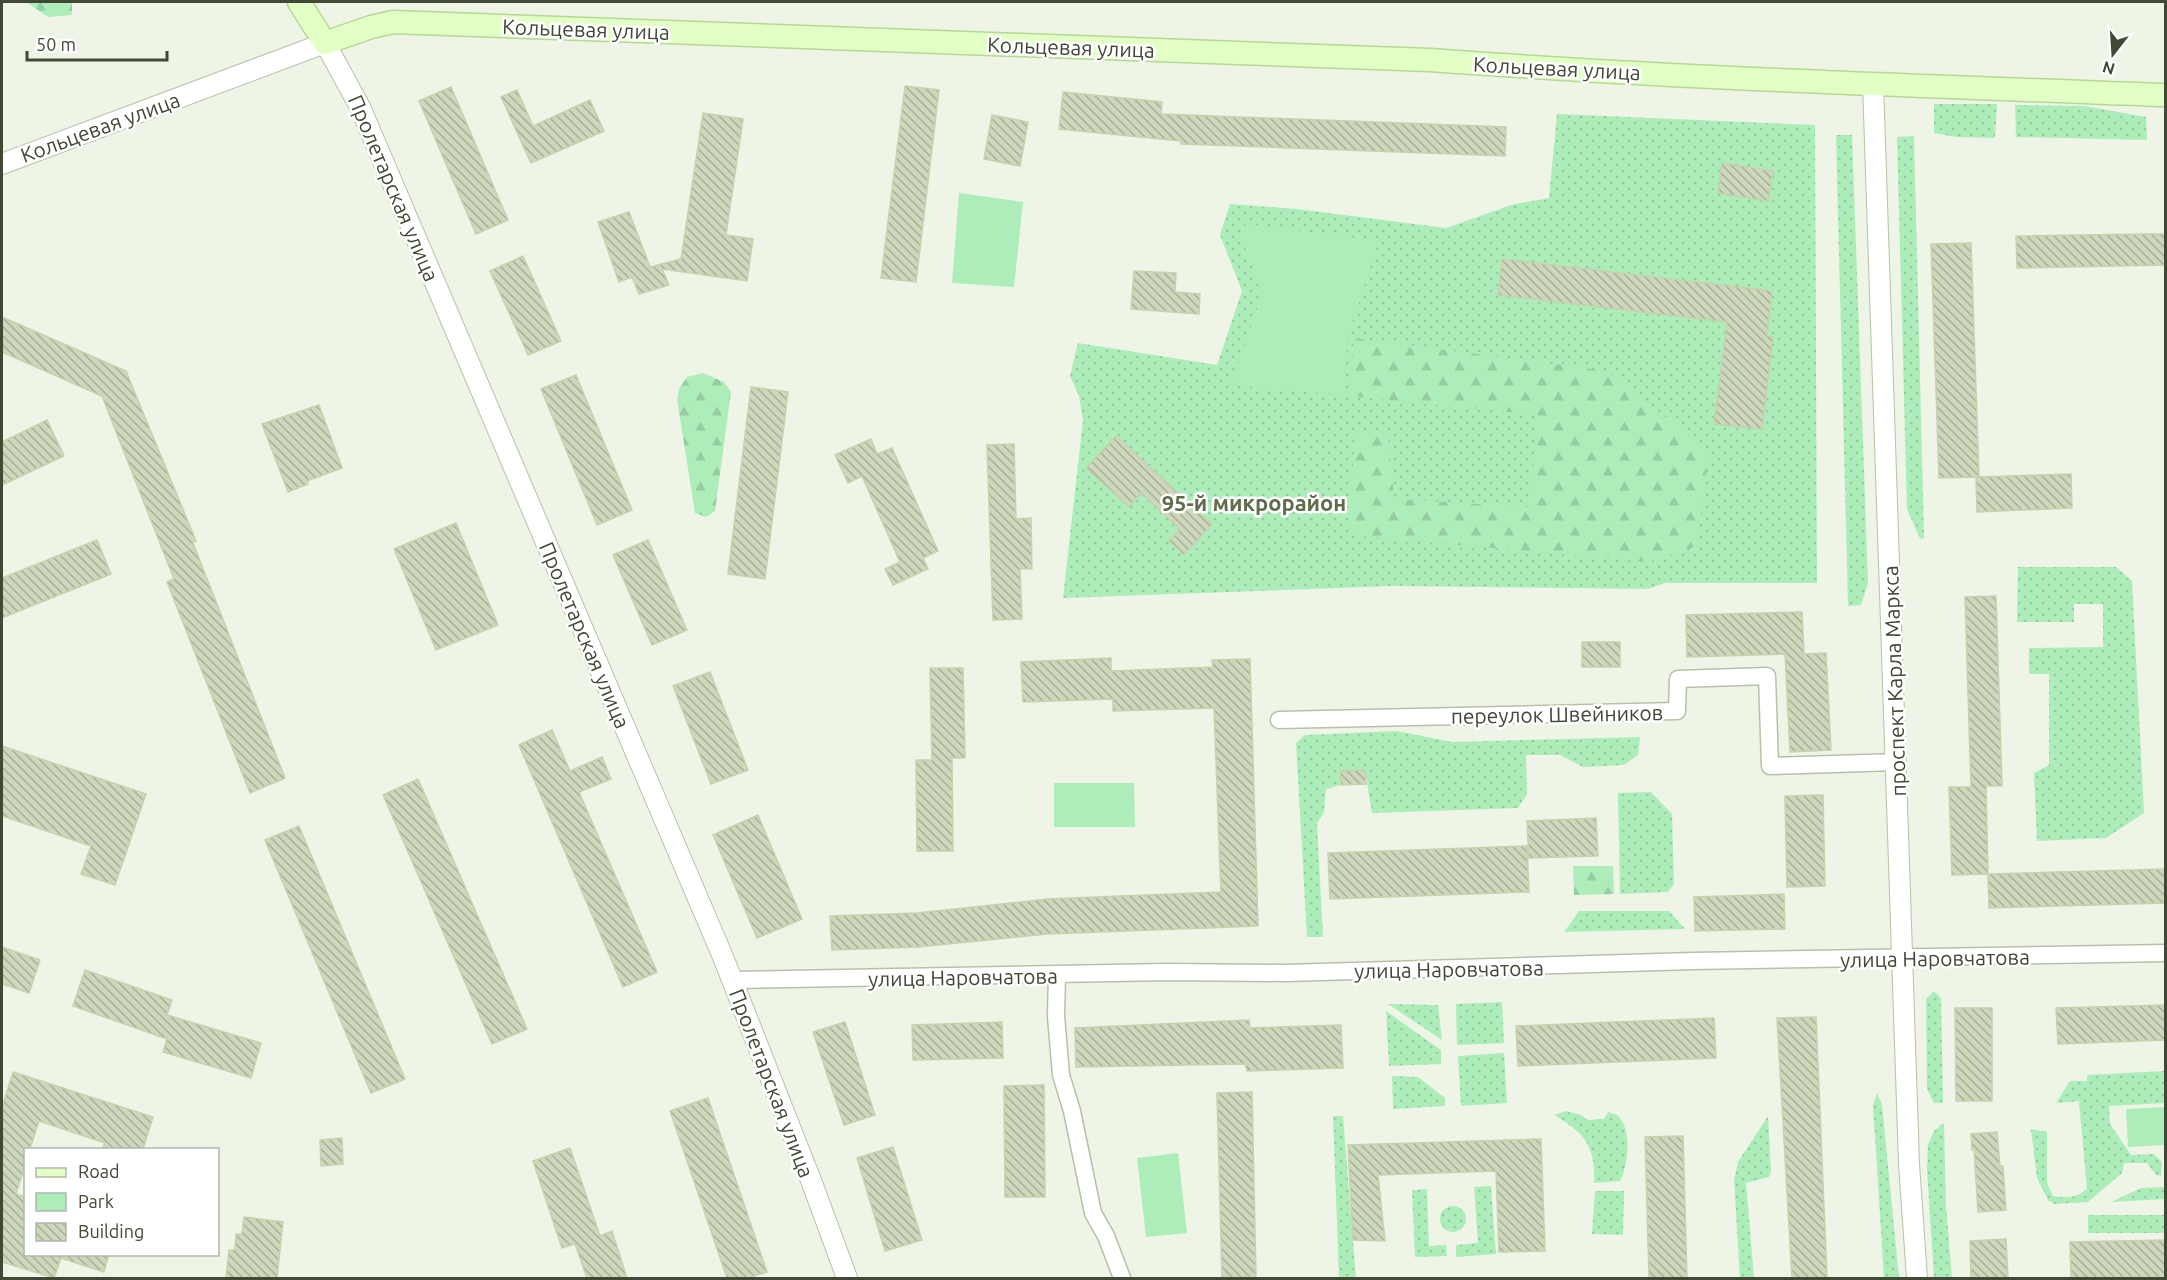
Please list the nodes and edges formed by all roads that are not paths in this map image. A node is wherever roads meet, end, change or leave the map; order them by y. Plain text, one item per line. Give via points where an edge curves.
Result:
1 (300, 2) edge
2 (325, 44) junction
3 (1873, 83) junction
4 (2166, 95) edge
5 (2, 164) edge
6 (1279, 720) dead end
7 (1897, 762) junction
8 (2166, 953) edge
9 (1903, 958) junction
10 (1057, 975) junction
11 (732, 980) junction
12 (847, 1278) edge
13 (1122, 1278) edge
14 (1917, 1278) edge

1 - 2 main road, Пролетарская улица
2 - 3 main road, Кольцевая улица via 393,22 1430,60
2 - 5 street, Кольцевая улица
2 - 11 street, Пролетарская улица via 360,107
3 - 4 main road, Кольцевая улица
3 - 7 street, проспект Карла Маркса
6 - 7 street, переулок Швейников via 1677,711 1678,678 1767,676 1770,766
7 - 9 street, проспект Карла Маркса
8 - 9 street, улица Наровчатова
9 - 10 street, улица Наровчатова via 1309,973
9 - 14 street, проспект Карла Маркса
10 - 11 street, улица Наровчатова
10 - 13 street via 1061,1075 1094,1213
11 - 12 street, Пролетарская улица

